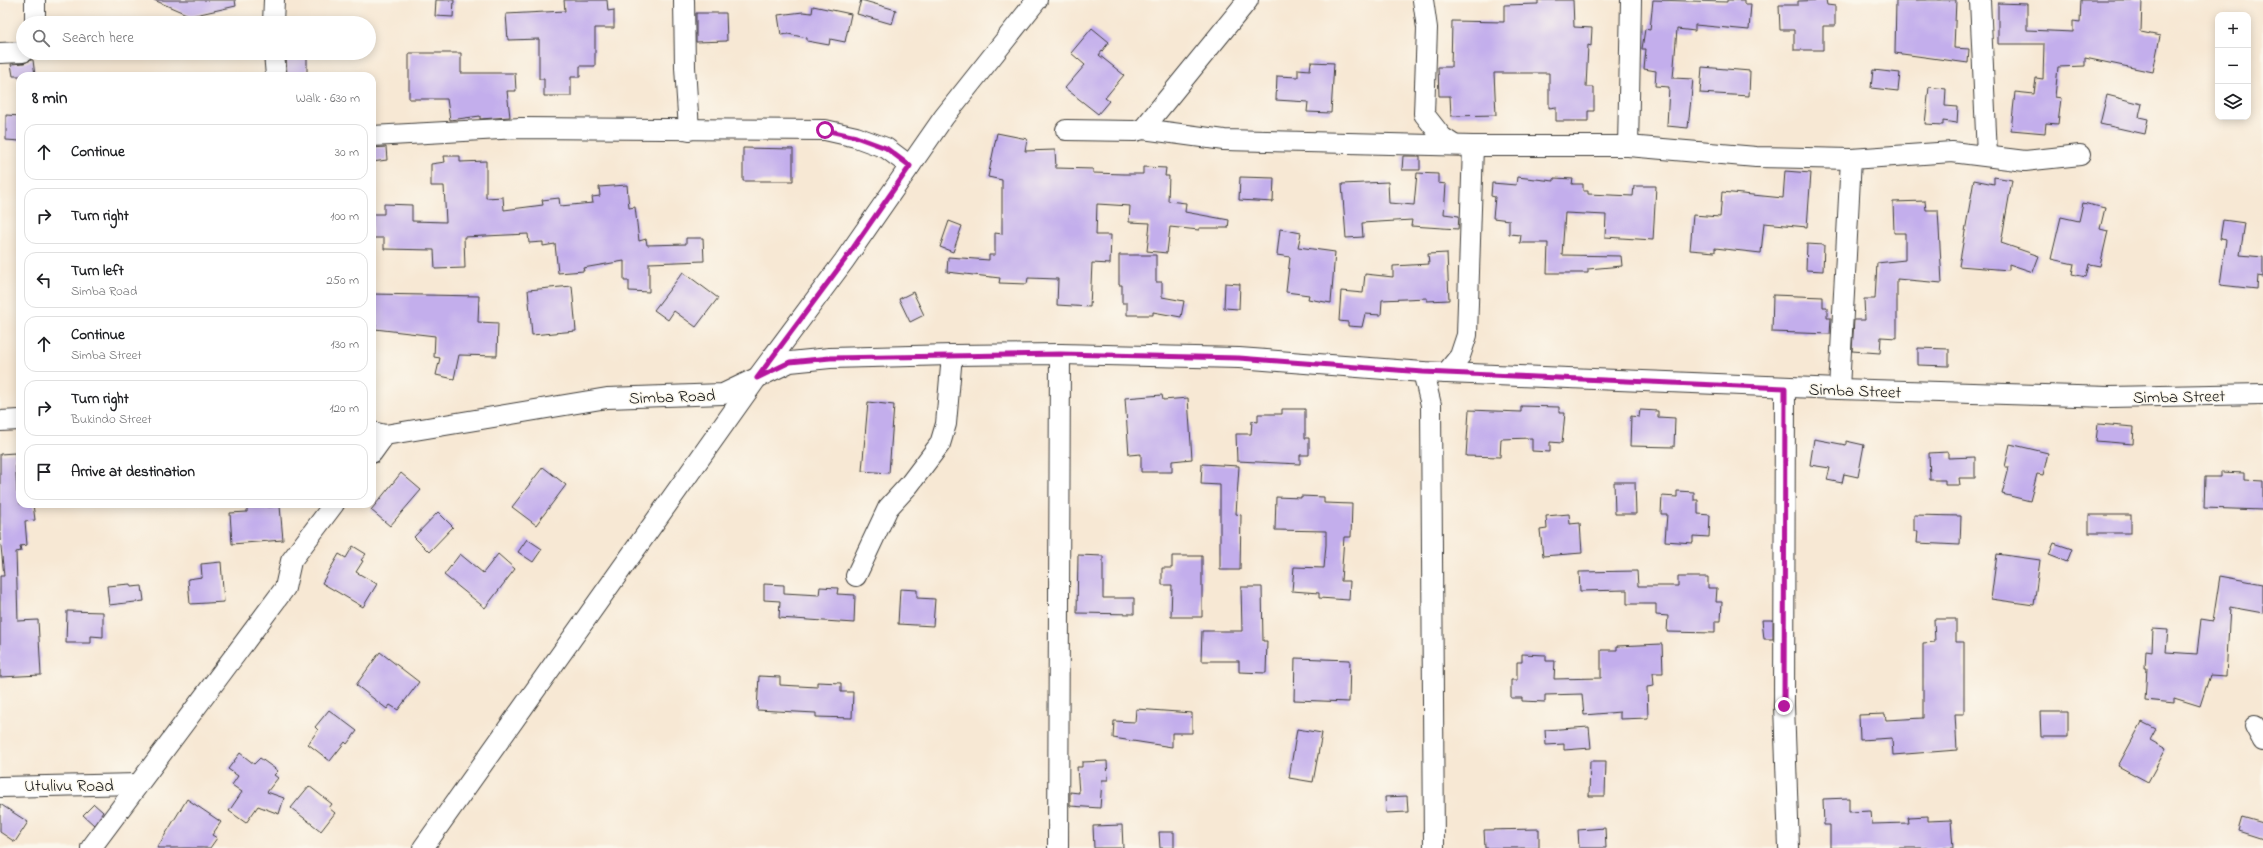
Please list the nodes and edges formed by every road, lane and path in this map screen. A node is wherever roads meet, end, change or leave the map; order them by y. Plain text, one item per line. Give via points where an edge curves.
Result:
1 (35, 0) edge
2 (274, 0) edge
3 (684, 0) edge
4 (1037, 0) edge
5 (1248, 0) edge
6 (1423, 0) edge
7 (1631, 0) edge
8 (1980, 0) edge
9 (35, 16) edge
10 (274, 16) edge
11 (16, 53) edge
12 (0, 54) edge
13 (275, 60) edge
14 (276, 72) edge
15 (1143, 129) junction
16 (688, 130) junction
17 (1066, 130) dead end
18 (376, 136) edge
19 (1454, 145) junction
20 (1473, 146) junction
21 (1628, 146) junction
22 (1987, 155) junction
23 (2080, 155) dead end
24 (1851, 159) junction
25 (910, 166) junction
26 (1060, 354) junction
27 (952, 355) junction
28 (1423, 372) junction
29 (1446, 373) junction
30 (757, 378) junction
31 (1785, 388) junction
32 (1839, 389) junction
33 (2263, 394) edge
34 (16, 420) edge
35 (0, 421) edge
36 (379, 433) edge
37 (331, 508) edge
38 (856, 576) dead end
39 (138, 784) junction
40 (0, 786) edge
41 (91, 848) edge
42 (423, 848) edge
43 (1058, 848) edge
44 (1434, 848) edge
45 (1790, 848) edge

1 - 9 street
2 - 10 street
3 - 16 street
4 - 25 street via 944,117
5 - 15 street
6 - 19 street via 1426,28 1424,114 1442,137
7 - 21 street
8 - 22 street
11 - 12 street
13 - 14 street
15 - 17 street
15 - 19 street via 1224,140
16 - 18 street via 521,128
16 - 25 street via 825,130 856,137 886,148
19 - 20 street
20 - 21 street
20 - 29 street via 1467,335 1460,356
21 - 24 street via 1756,157
22 - 23 street via 2025,161
22 - 24 street via 1952,152
24 - 32 street
25 - 30 street via 844,261
26 - 27 street, Simba Road
26 - 28 street, Simba Road via 1239,358
26 - 43 street
27 - 30 street, Simba Road via 830,358 790,362
27 - 38 street via 946,424 940,444 910,485 888,508
28 - 29 street, Simba Street
28 - 44 street via 1431,405
29 - 31 street, Simba Street
30 - 36 street, Simba Road via 722,394 607,398
30 - 42 street
31 - 32 street, Simba Street
31 - 45 street via 1784,706
32 - 33 street, Simba Street via 2109,397
34 - 35 street
37 - 39 street via 291,561 285,588
39 - 40 street, Utulivu Road
39 - 41 street

